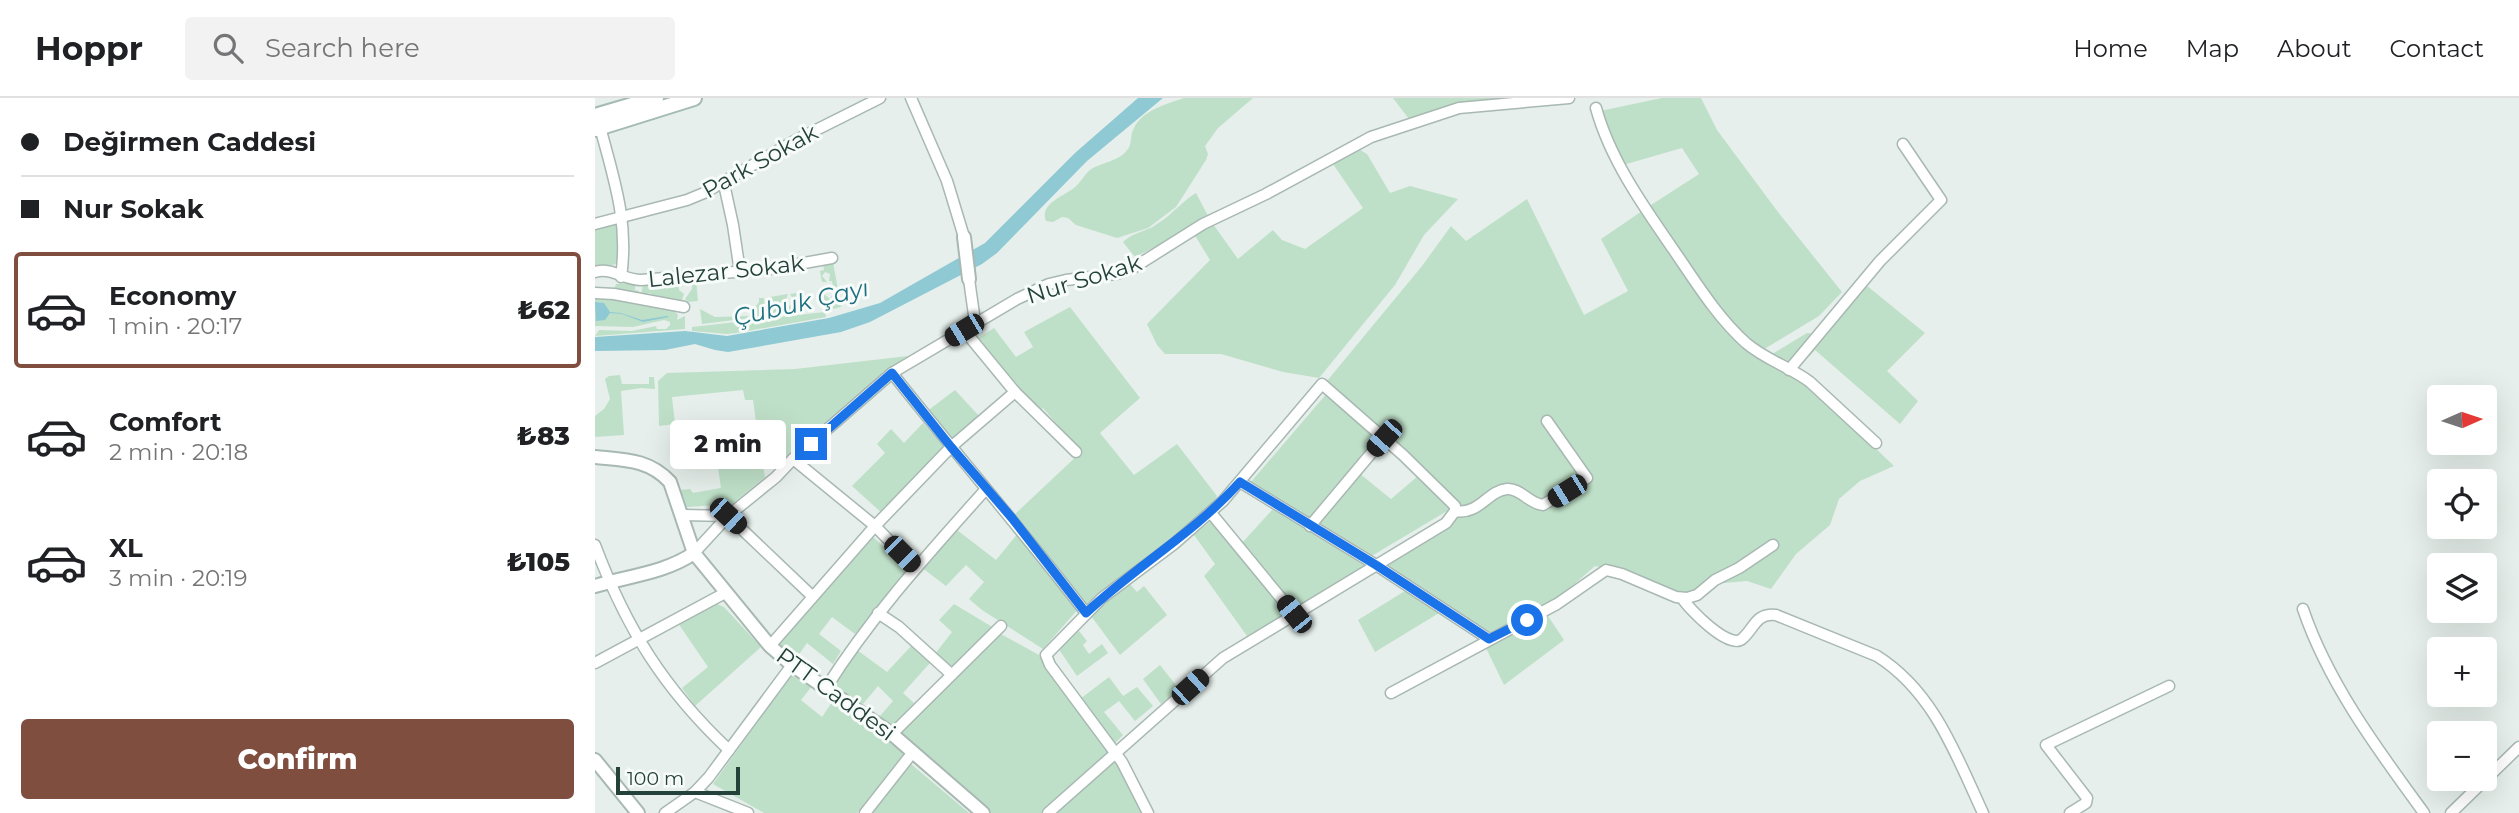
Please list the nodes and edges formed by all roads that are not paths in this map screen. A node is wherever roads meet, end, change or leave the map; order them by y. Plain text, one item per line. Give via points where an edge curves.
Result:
1 (656, 98) edge
2 (694, 98) edge
3 (880, 98) edge
4 (911, 98) edge
5 (1569, 98) edge
6 (623, 103) edge
7 (1595, 108) dead end
8 (597, 124) edge
9 (1903, 144) dead end
10 (724, 184) junction
11 (623, 217) junction
12 (595, 224) edge
13 (964, 237) joint
14 (832, 258) dead end
15 (595, 271) edge
16 (740, 272) junction
17 (621, 277) junction
18 (969, 279) joint
19 (595, 293) edge
20 (684, 307) dead end
21 (975, 322) junction
22 (964, 330) junction
23 (1789, 370) junction
24 (892, 373) junction
25 (1015, 392) junction
26 (1547, 421) dead end
27 (1384, 438) junction
28 (1876, 443) dead end
29 (951, 447) junction
30 (1076, 452) dead end
31 (595, 457) edge
32 (793, 459) junction
33 (1240, 482) junction
34 (986, 489) junction
35 (1455, 511) junction
36 (1211, 513) junction
37 (683, 515) junction
38 (728, 516) junction
39 (874, 526) junction
40 (1310, 526) junction
41 (595, 545) edge
42 (1773, 545) dead end
43 (694, 553) junction
44 (1376, 565) junction
45 (915, 568) junction
46 (609, 582) junction
47 (595, 586) edge
48 (725, 593) junction
49 (812, 596) junction
50 (1682, 598) junction
51 (2303, 608) dead end
52 (878, 613) junction
53 (1086, 613) junction
54 (1294, 614) junction
55 (1001, 626) dead end
56 (637, 639) junction
57 (1489, 639) junction
58 (770, 646) junction
59 (595, 663) edge
60 (792, 665) junction
61 (951, 674) junction
62 (2169, 685) dead end
63 (826, 688) junction
64 (1391, 693) dead end
65 (893, 734) junction
66 (2519, 747) edge
67 (729, 750) junction
68 (913, 752) junction
69 (1115, 753) junction
70 (595, 760) edge
71 (695, 792) junction
72 (743, 811) edge
73 (638, 813) edge
74 (665, 813) edge
75 (865, 813) edge
76 (983, 813) edge
77 (1048, 813) edge
78 (1148, 813) edge
79 (1983, 813) edge
80 (2070, 813) edge
81 (2424, 813) edge
82 (2451, 813) edge

1 - 6 main road
2 - 8 main road
3 - 10 street, Park Sokak via 798,139
4 - 13 street via 947,181
5 - 21 street, Nur Sokak via 1459,108 1371,137 1203,224 1133,268 1049,284
6 - 8 main road
7 - 23 street via 1617,160 1693,279 1744,342
8 - 11 street
9 - 23 street via 1941,200 1880,261
10 - 11 street, Park Sokak via 687,200
10 - 16 street
11 - 12 street, Park Sokak
11 - 17 street
13 - 18 street
14 - 16 street, Lalezar Sokak
15 - 17 street, Lalezar Sokak via 607,270
16 - 17 street, Lalezar Sokak via 641,280
18 - 21 street
19 - 20 street
21 - 22 street, Nur Sokak
22 - 24 street, Nur Sokak
22 - 25 street
23 - 28 street via 1810,382
24 - 29 street
24 - 32 street, Nur Sokak
25 - 29 street
25 - 30 street
26 - 35 street via 1587,478 1546,504 1535,504 1506,489 1469,512
27 - 33 street via 1322,384
27 - 35 street
27 - 40 street
29 - 34 street
29 - 39 street
31 - 37 street, PTT Caddesi via 655,468 670,482
32 - 38 street, Nur Sokak
32 - 39 street
33 - 36 street
33 - 40 street
34 - 45 street
34 - 53 street
35 - 44 street via 1446,523
36 - 53 street
36 - 54 street
37 - 38 street
37 - 43 street, PTT Caddesi
38 - 43 street, Nur Sokak
38 - 49 street
39 - 45 street
39 - 49 street
40 - 44 street
41 - 46 street
42 - 50 street via 1697,595
43 - 46 street via 676,564
43 - 48 street, PTT Caddesi
44 - 54 street
44 - 57 street
45 - 52 street
46 - 47 street
46 - 56 street
48 - 56 street
48 - 58 street, PTT Caddesi
49 - 58 street
50 - 57 street via 1606,570 1557,604
50 - 79 street via 1730,640 1743,638 1758,619 1776,615 1887,662 1916,688 1947,733
51 - 81 street via 2313,639 2338,684
52 - 61 street
52 - 63 street
53 - 69 street via 1047,655 1053,671
54 - 69 street via 1216,664
55 - 61 street
56 - 59 street
56 - 67 street via 692,715
57 - 64 street
58 - 60 street, PTT Caddesi
60 - 63 street, PTT Caddesi
60 - 67 street
61 - 65 street
62 - 80 street via 2046,745 2087,798
63 - 65 street, PTT Caddesi
65 - 68 street, PTT Caddesi
66 - 82 street
67 - 71 street
68 - 75 street
68 - 76 street, PTT Caddesi
69 - 77 street
69 - 78 street
70 - 73 street
71 - 72 street
71 - 74 street

